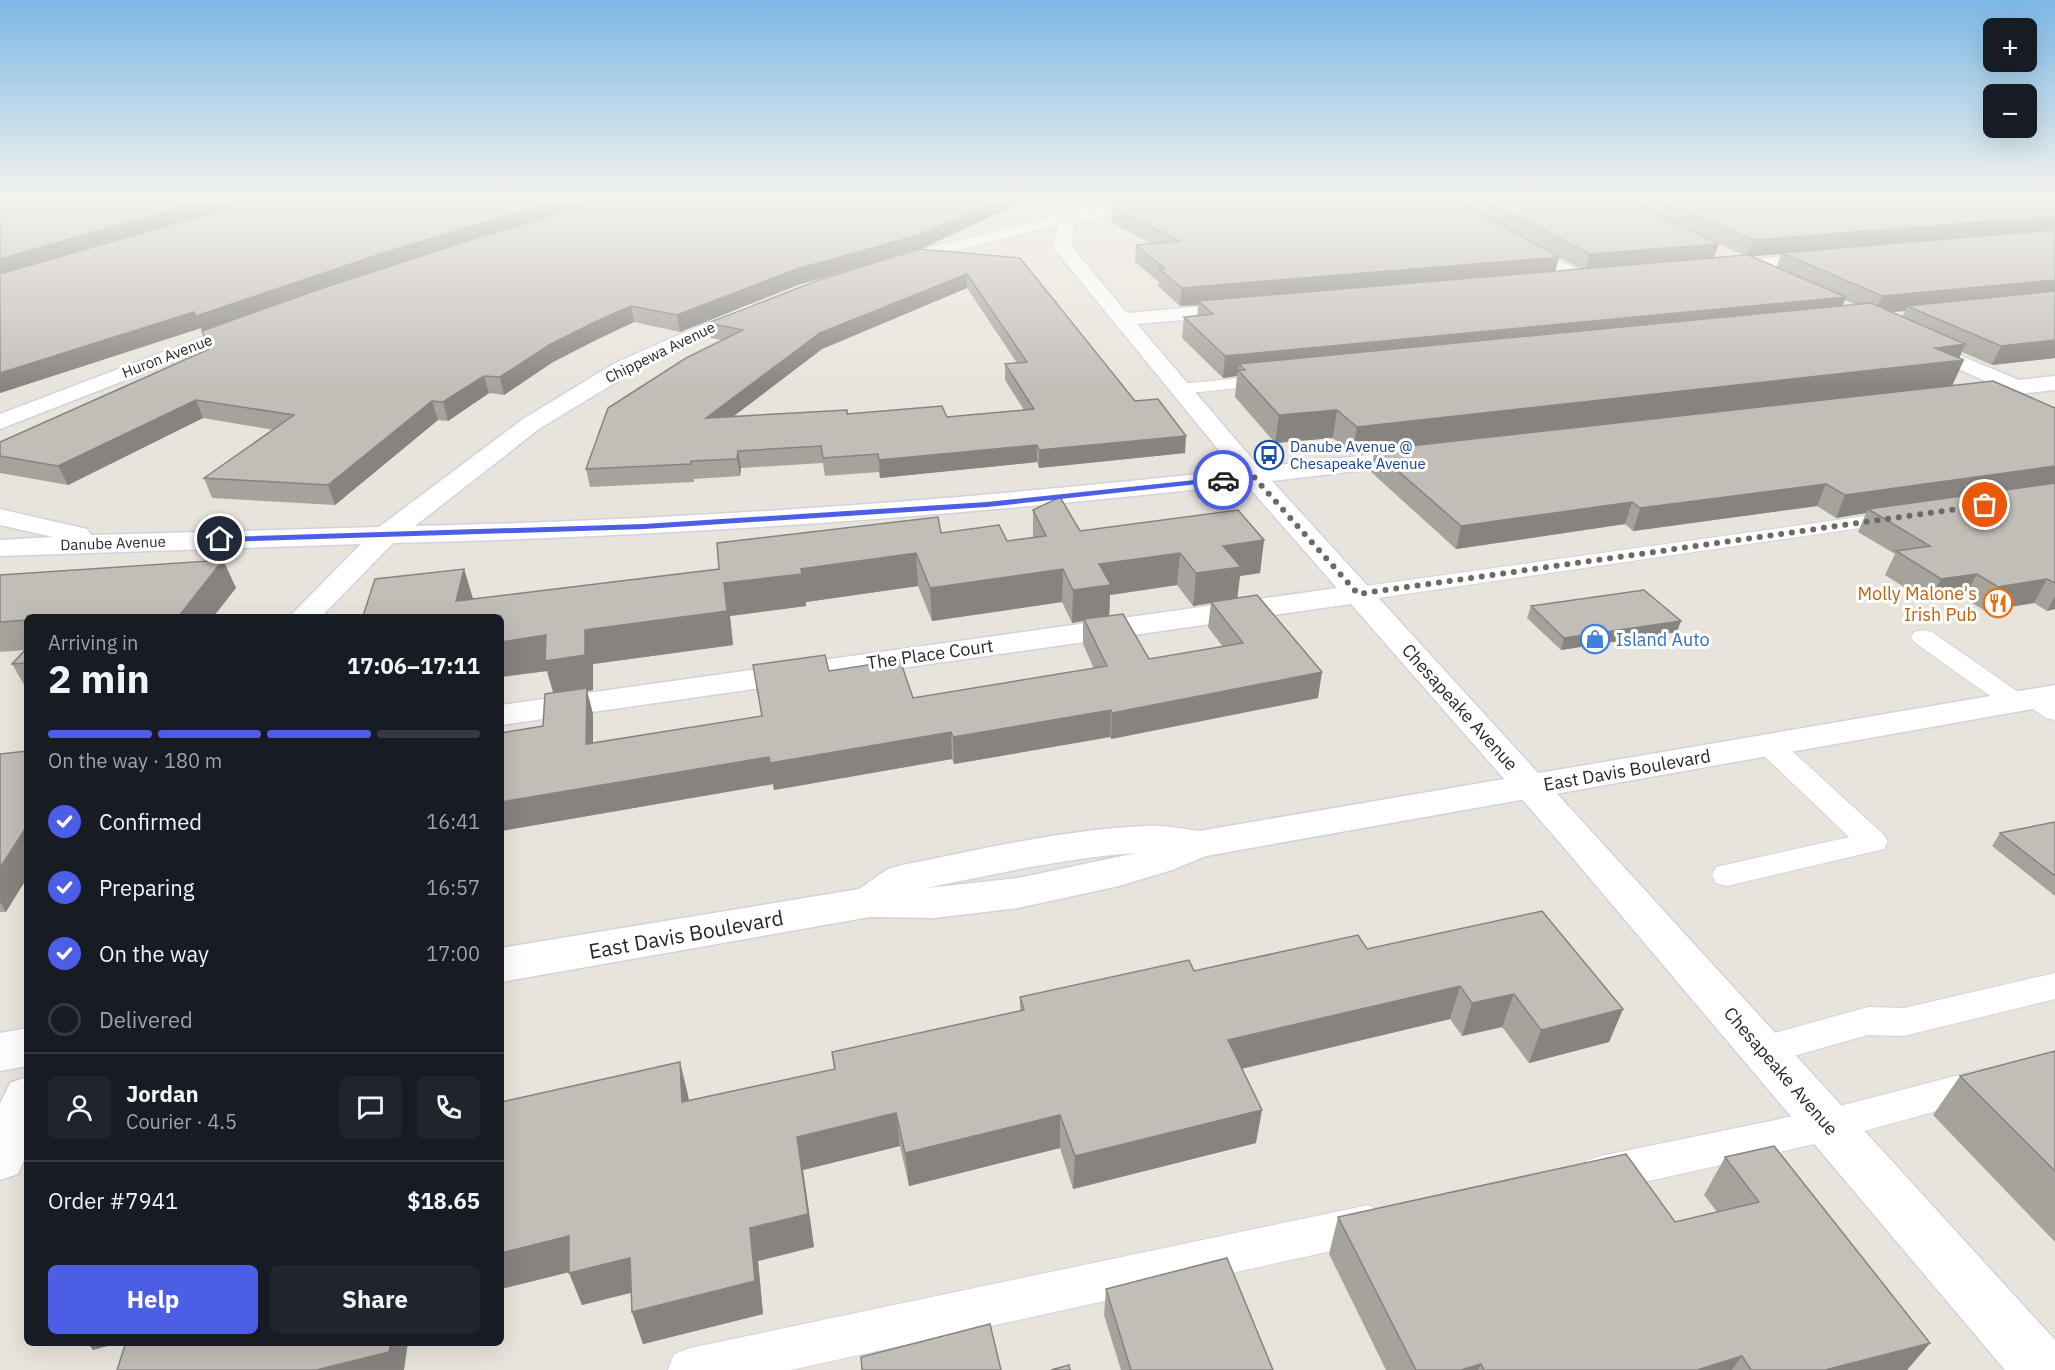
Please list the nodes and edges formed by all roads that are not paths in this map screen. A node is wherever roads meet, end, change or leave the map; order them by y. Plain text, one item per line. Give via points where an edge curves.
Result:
1 (901, 261) edge
2 (1074, 261) edge
3 (1548, 261) edge
4 (1734, 261) edge
5 (1791, 261) edge
6 (1743, 265) junction
7 (874, 268) edge
8 (1699, 269) edge
9 (1602, 277) edge
10 (1582, 279) junction
11 (1775, 279) edge
12 (1547, 282) edge
13 (773, 301) edge
14 (1263, 307) edge
15 (265, 319) edge
16 (1124, 319) junction
17 (1900, 336) edge
18 (1288, 379) edge
19 (2055, 383) edge
20 (2016, 387) junction
21 (1181, 389) junction
22 (1941, 396) edge
23 (2055, 405) edge
24 (0, 422) edge
25 (1434, 455) edge
26 (1253, 476) junction
27 (1915, 515) edge
28 (0, 517) edge
29 (386, 535) junction
30 (102, 542) junction
31 (0, 548) edge
32 (1358, 594) junction
33 (307, 614) edge
34 (1923, 637) dead end
35 (2040, 702) edge
36 (504, 715) edge
37 (1769, 745) junction
38 (1531, 787) junction
39 (1727, 875) dead end
40 (504, 964) edge
41 (2055, 986) edge
42 (24, 1048) edge
43 (1762, 1050) junction
44 (0, 1052) edge
45 (2021, 1073) edge
46 (24, 1104) edge
47 (1828, 1125) junction
48 (0, 1158) edge
49 (1561, 1182) edge
50 (1398, 1217) edge
51 (690, 1370) edge
52 (2043, 1370) edge

1 - 7 street
2 - 16 street, Chesapeake Avenue
3 - 10 street
4 - 6 street
5 - 6 street
6 - 8 street
6 - 11 street
9 - 10 street
10 - 12 street
13 - 29 street, Chippewa Avenue via 664,347 576,394 481,460
14 - 16 street
15 - 24 street, Huron Avenue
16 - 21 street, Chesapeake Avenue
17 - 20 street
18 - 21 lane
19 - 20 street
20 - 22 street
20 - 23 street
21 - 26 street, Chesapeake Avenue
25 - 26 street, Danube Avenue
26 - 29 street, Danube Avenue via 987,505 621,528
26 - 32 street, Chesapeake Avenue
27 - 32 lane
28 - 30 street
29 - 30 street, Danube Avenue
29 - 33 street, Chippewa Avenue
30 - 31 street, Danube Avenue
32 - 36 street, The Place Court
32 - 38 street, Chesapeake Avenue
34 - 35 lane
35 - 37 street, East Davis Boulevard
37 - 38 street, East Davis Boulevard
37 - 39 lane via 1873,842
38 - 40 street, East Davis Boulevard via 1199,844 1163,861 1104,878 977,901 909,905 870,902
38 - 43 street, Chesapeake Avenue
41 - 43 lane via 1904,1022 1868,1020
42 - 44 street
43 - 47 street, Chesapeake Avenue
45 - 47 lane
46 - 48 street
47 - 49 lane
47 - 52 street, Chesapeake Avenue
50 - 51 lane

